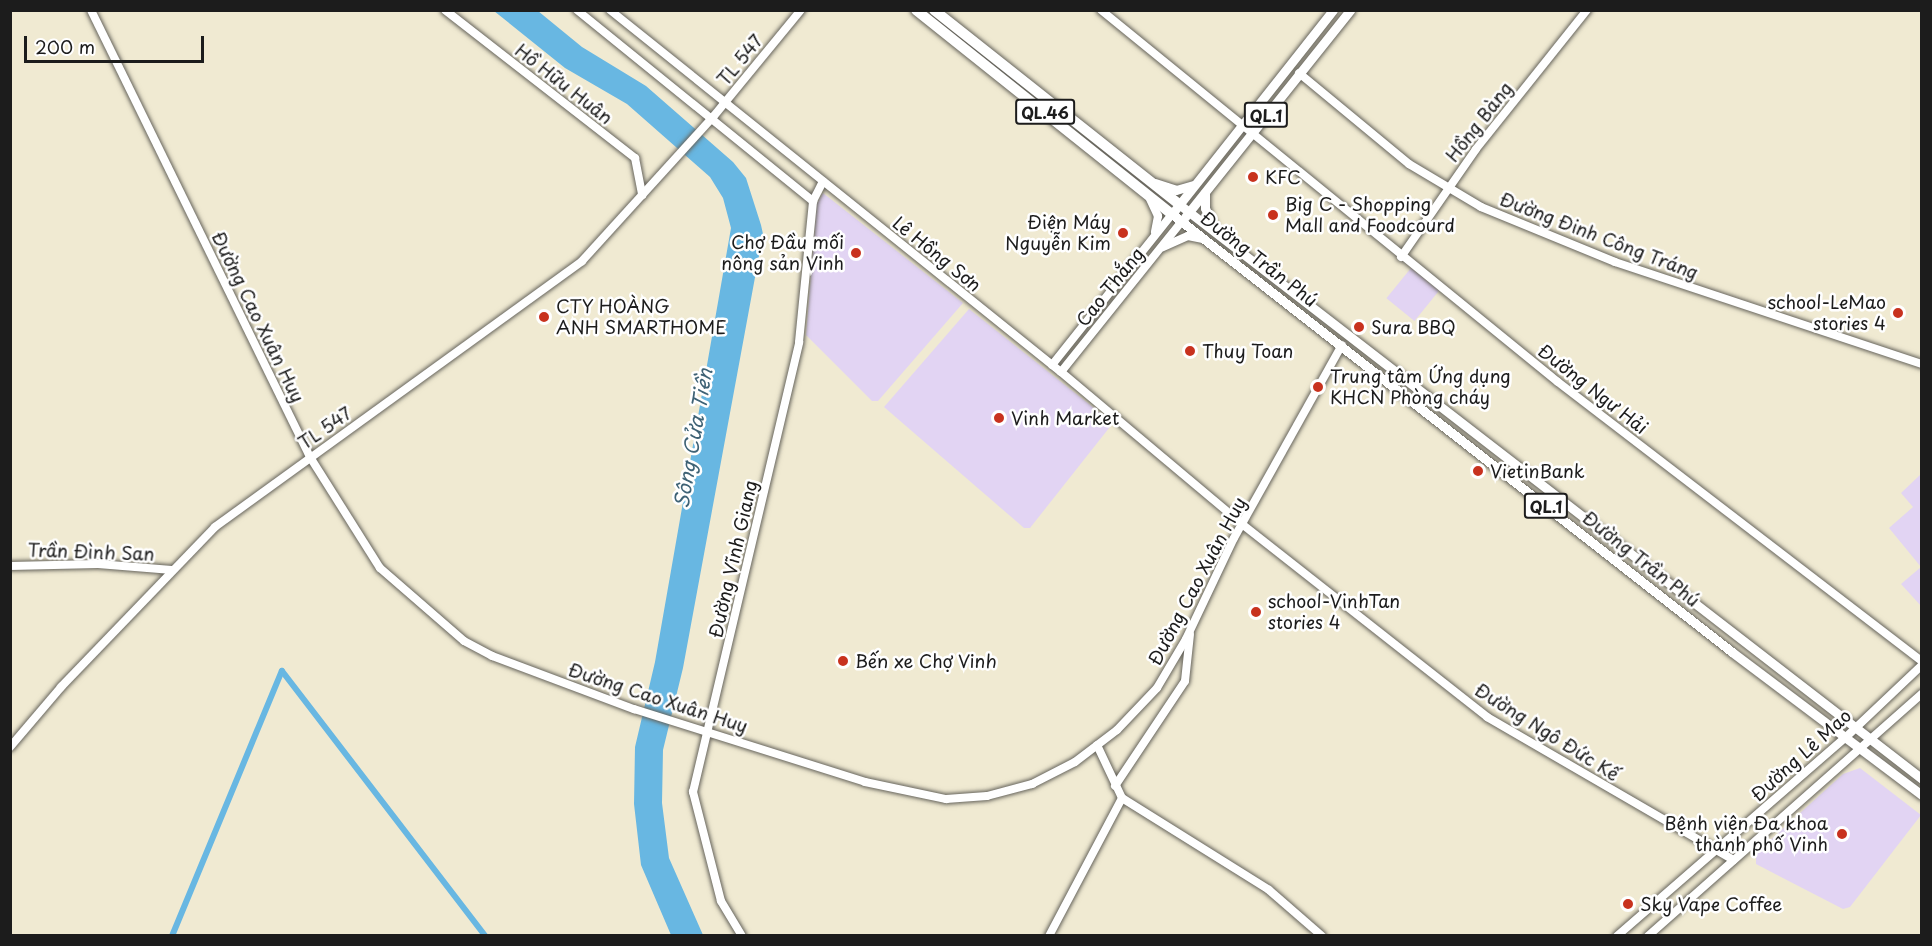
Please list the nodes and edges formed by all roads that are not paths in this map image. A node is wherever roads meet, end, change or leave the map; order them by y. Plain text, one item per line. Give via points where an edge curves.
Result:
1 (91, 10) edge
2 (445, 10) edge
3 (577, 10) edge
4 (610, 10) edge
5 (801, 10) edge
6 (916, 10) edge
7 (934, 10) edge
8 (1101, 10) edge
9 (1333, 10) edge
10 (1350, 10) edge
11 (1587, 10) edge
12 (944, 25) junction
13 (1289, 65) junction
14 (1299, 73) junction
15 (726, 102) junction
16 (714, 117) junction
17 (1242, 127) junction
18 (1251, 134) junction
19 (1200, 180) junction
20 (823, 181) junction
21 (1147, 186) junction
22 (1208, 187) junction
23 (1446, 190) junction
24 (642, 195) junction
25 (813, 201) junction
26 (1181, 213) junction
27 (1216, 232) junction
28 (1209, 241) junction
29 (1149, 243) junction
30 (1158, 250) junction
31 (1401, 256) junction
32 (1256, 265) junction
33 (1249, 272) junction
34 (1299, 304) junction
35 (1097, 308) junction
36 (1106, 315) junction
37 (1349, 336) junction
38 (1342, 345) junction
39 (1922, 364) edge
40 (1052, 365) junction
41 (1061, 372) junction
42 (309, 457) junction
43 (1507, 459) junction
44 (1499, 469) junction
45 (1242, 524) junction
46 (1604, 534) junction
47 (1596, 546) junction
48 (10, 566) edge
49 (171, 570) junction
50 (1680, 592) junction
51 (1671, 604) junction
52 (1191, 630) junction
53 (1922, 663) edge
54 (1922, 694) edge
55 (1855, 728) junction
56 (708, 732) junction
57 (1845, 738) junction
58 (1871, 740) junction
59 (1097, 745) junction
60 (10, 747) edge
61 (1860, 749) junction
62 (1922, 779) edge
63 (1115, 786) junction
64 (1922, 795) edge
65 (1122, 798) junction
66 (1716, 851) junction
67 (1734, 860) junction
68 (742, 936) edge
69 (1049, 936) edge
70 (1322, 936) edge
71 (1617, 936) edge
72 (1648, 936) edge

1 - 42 street, Đường Cao Xuân Huy
2 - 24 street, Hồ Hữu Huân via 634,158
3 - 16 street
4 - 15 street, Lê Hồng Sơn
5 - 15 street, TL 547
6 - 12 highway, QL.46
7 - 12 highway, QL.46
8 - 17 street, Đường Ngư Hải
9 - 13 main road, QL.1
10 - 14 main road, QL.1
11 - 23 street, Hồng Bàng
12 - 21 highway, QL.46
13 - 14 main road
13 - 17 main road, QL.1
14 - 18 main road, QL.1
14 - 23 street, Đường Đinh Công Tráng
15 - 16 street, TL 547
15 - 20 street, Lê Hồng Sơn
16 - 24 street, TL 547
16 - 25 street
17 - 18 street, Đường Ngư Hải
17 - 19 main road, QL.1
18 - 22 main road, QL.1
18 - 31 street, Đường Ngư Hải
19 - 21 main road via 1183,190
19 - 26 main road, QL.1
20 - 25 street, Đường Vĩnh Giang
20 - 40 street, Lê Hồng Sơn
21 - 26 highway, QL.46
21 - 29 street via 1158,216
22 - 26 main road, QL.1
22 - 27 main road via 1204,208
23 - 31 street, Hồng Bàng
23 - 39 street, Đường Đinh Công Tráng via 1615,262
24 - 42 street, TL 547 via 582,261 560,279
25 - 56 street, Đường Vĩnh Giang via 799,342
26 - 27 main road, Đường Trần Phú / QL.1
26 - 28 main road, Đường Trần Phú / QL.1
26 - 29 street
26 - 30 street, Cao Thắng
27 - 32 main road, Đường Trần Phú / QL.1
28 - 30 street via 1188,236
28 - 33 main road, Đường Trần Phú / QL.1
29 - 30 street
29 - 35 street
30 - 36 street, Cao Thắng
31 - 53 street, Đường Ngư Hải
32 - 33 main road
32 - 34 main road, Đường Trần Phú / QL.1
33 - 34 main road, Đường Trần Phú / QL.1
34 - 37 main road, Đường Trần Phú / QL.1
34 - 38 main road, Đường Trần Phú / QL.1
35 - 36 street
35 - 40 street
36 - 41 street, Cao Thắng
37 - 38 main road
37 - 43 main road, Đường Trần Phú / QL.1
38 - 44 main road, Đường Trần Phú / QL.1
38 - 45 street, Đường Cao Xuân Huy
40 - 41 street, Lê Hồng Sơn
41 - 45 street, Lê Hồng Sơn
42 - 49 street, TL 547 via 240,506
42 - 56 street, Đường Cao Xuân Huy via 380,568 464,641 492,656 634,709
43 - 44 main road
43 - 46 main road, Đường Trần Phú / QL.1
44 - 47 main road, Đường Trần Phú / QL.1
45 - 52 street, Đường Cao Xuân Huy
45 - 66 street, Đường Ngô Đức Kế via 1487,717
46 - 47 main road
46 - 50 main road, Đường Trần Phú / QL.1
47 - 51 main road, Đường Trần Phú / QL.1
48 - 49 street, Trần Đình San via 98,564
49 - 60 street, TL 547
50 - 51 main road
50 - 55 main road, Đường Trần Phú / QL.1
51 - 57 main road, Đường Trần Phú / QL.1
52 - 59 street, Đường Cao Xuân Huy via 1157,688
52 - 63 street via 1185,681
53 - 55 street, Đường Lê Mao
54 - 58 street, Đường Lê Mao
55 - 57 street, Đường Lê Mao
55 - 58 main road, Đường Trần Phú / QL.1
56 - 59 street, Đường Cao Xuân Huy via 866,782 946,799 987,796 1032,784 1075,762
56 - 68 street, Đường Vĩnh Giang via 693,792 721,901
57 - 61 main road, Đường Trần Phú / QL.1
57 - 66 street, Đường Lê Mao
58 - 61 street, Đường Lê Mao
58 - 62 main road, Đường Trần Phú / QL.1
59 - 63 street
61 - 64 main road, Đường Trần Phú / QL.1
61 - 67 street, Đường Lê Mao
63 - 65 street
65 - 69 street
65 - 70 street via 1269,890
66 - 67 street, Đường Ngô Đức Kế
66 - 71 street, Đường Lê Mao
67 - 72 street, Đường Lê Mao

